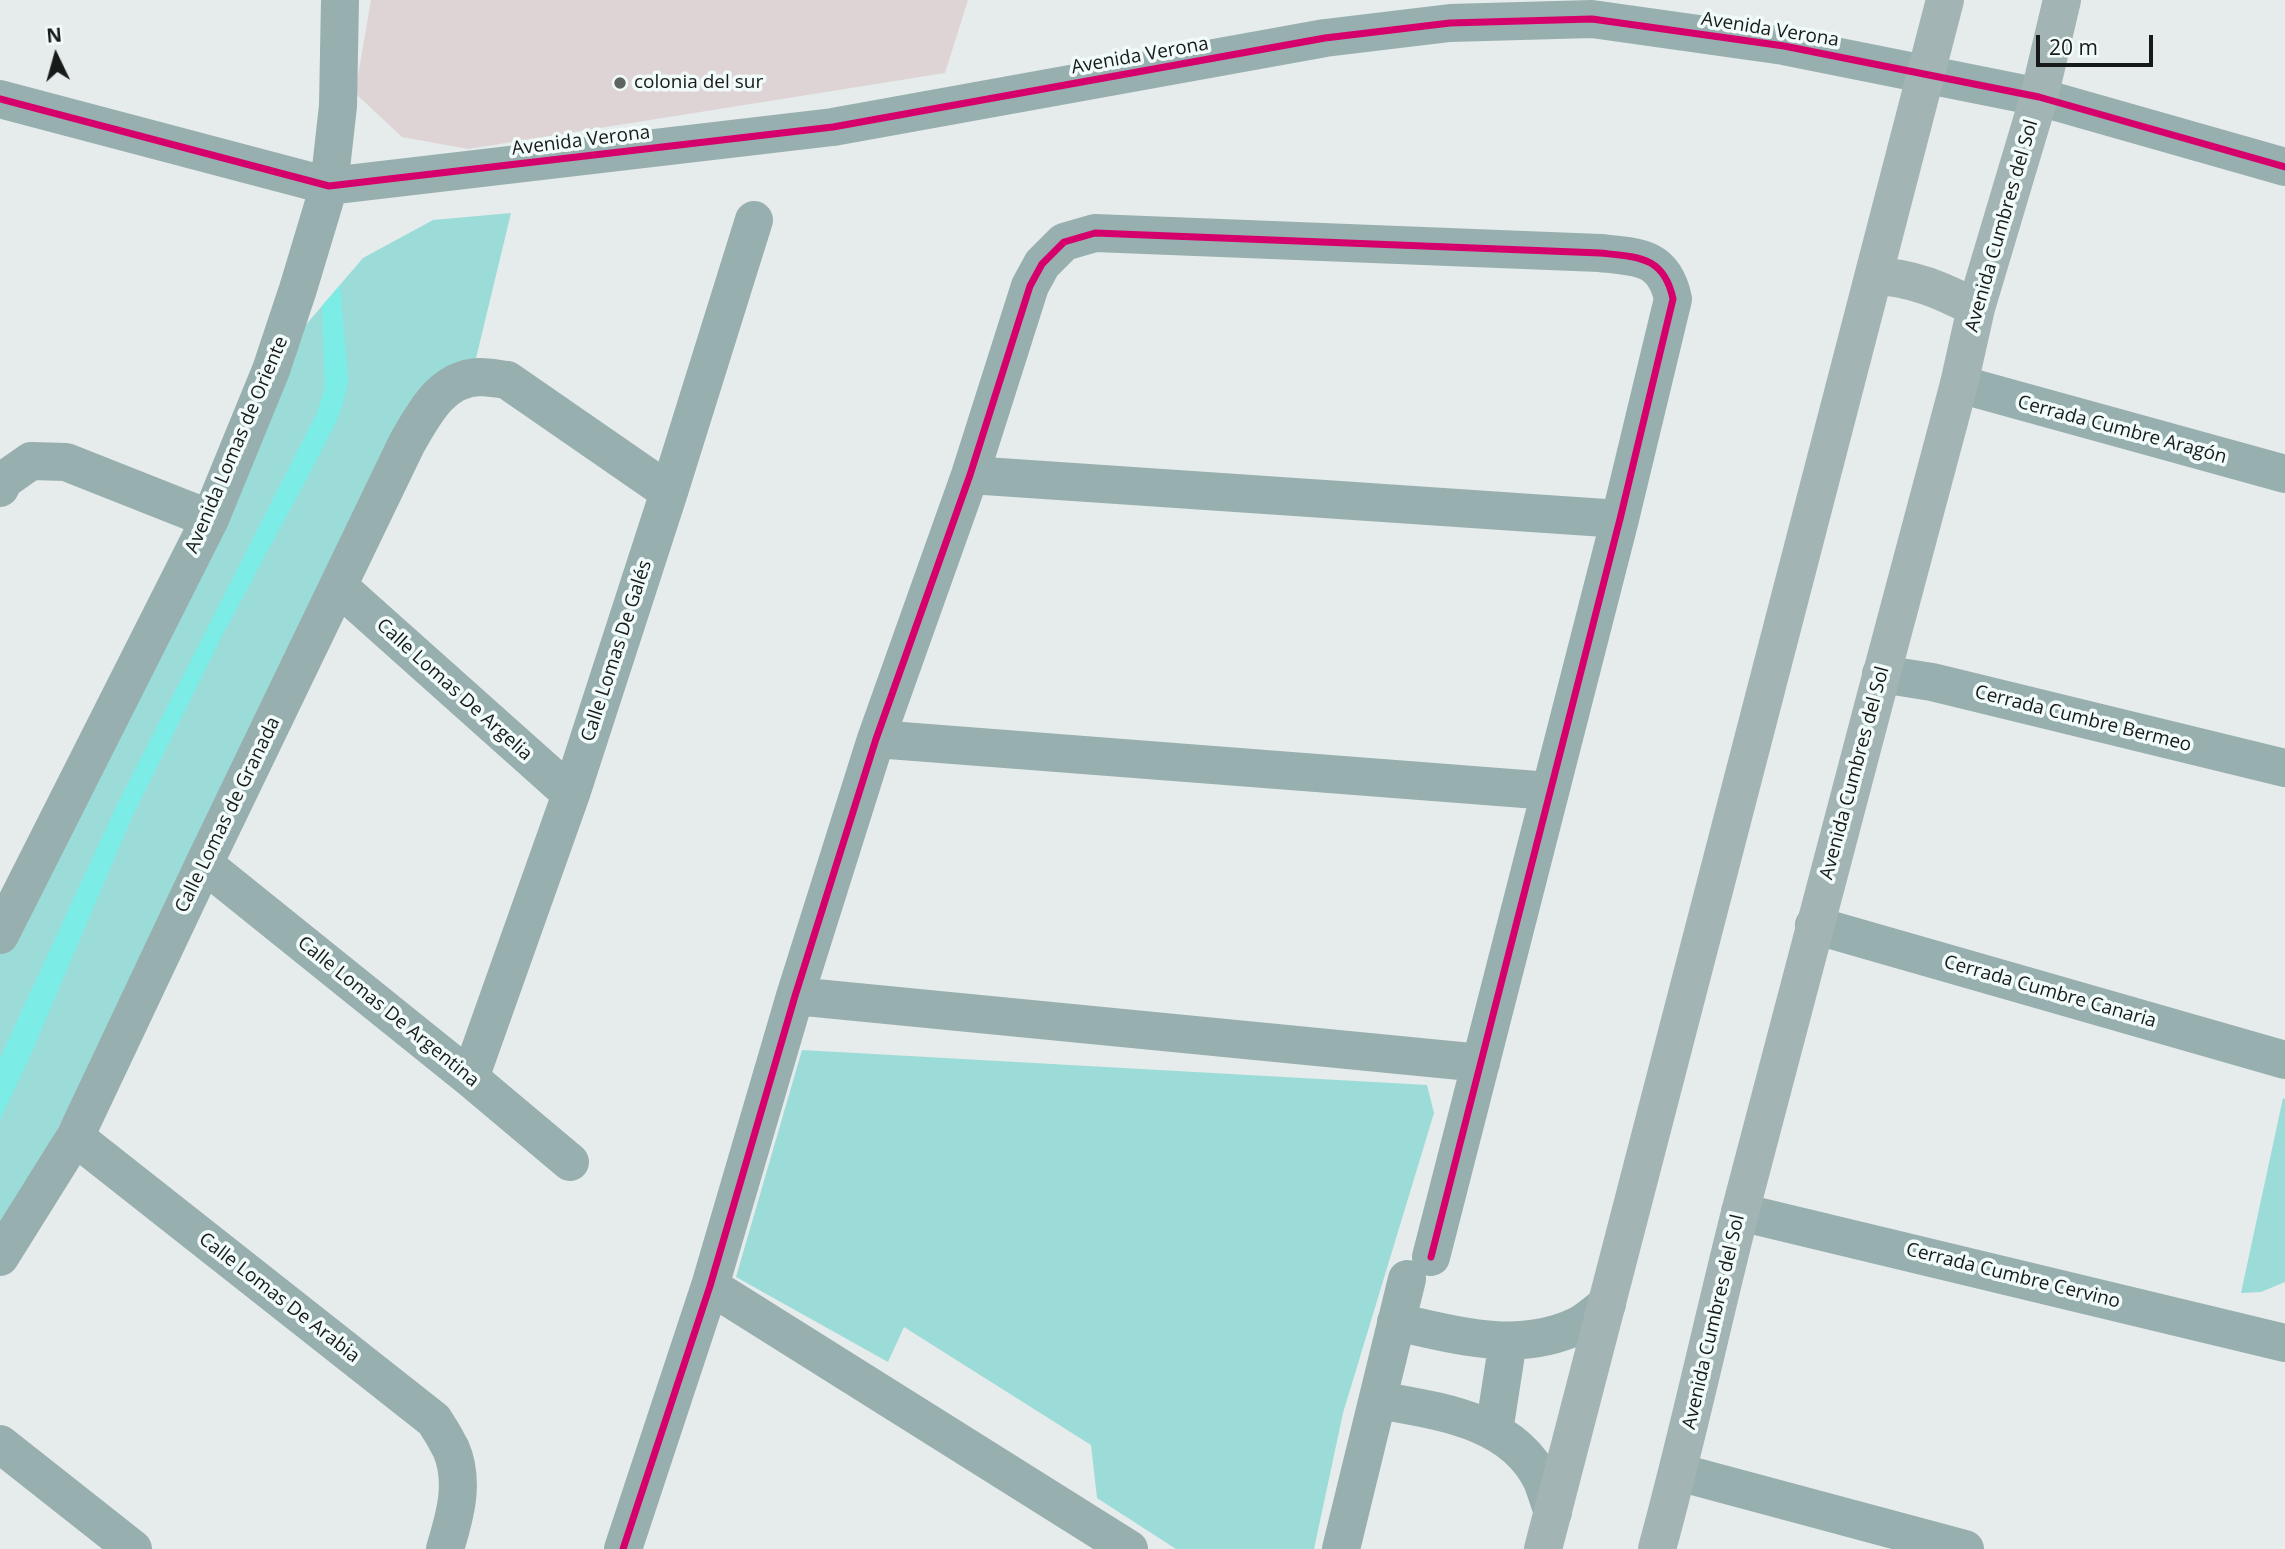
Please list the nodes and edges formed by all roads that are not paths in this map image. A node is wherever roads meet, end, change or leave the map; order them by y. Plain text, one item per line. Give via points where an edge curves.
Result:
1 (340, 0) edge
2 (1945, 0) edge
3 (2062, 0) edge
4 (1927, 74) junction
5 (2039, 97) junction
6 (0, 99) edge
7 (2285, 167) edge
8 (329, 186) junction
9 (754, 220) dead end
10 (1874, 276) junction
11 (1976, 307) junction
12 (1959, 384) junction
13 (2285, 474) edge
14 (970, 475) junction
15 (0, 488) edge
16 (669, 492) junction
17 (210, 519) junction
18 (1620, 519) junction
19 (338, 586) junction
20 (1881, 674) junction
21 (876, 739) junction
22 (2285, 768) edge
23 (1550, 791) junction
24 (571, 794) junction
25 (204, 864) junction
26 (1814, 925) junction
27 (0, 935) edge
28 (795, 996) junction
29 (2285, 1059) edge
30 (1481, 1063) junction
31 (470, 1078) junction
32 (75, 1137) junction
33 (570, 1162) dead end
34 (1740, 1212) junction
35 (0, 1257) edge
36 (710, 1286) junction
37 (1607, 1304) junction
38 (1396, 1322) junction
39 (1507, 1341) junction
40 (2285, 1343) edge
41 (1378, 1400) junction
42 (1494, 1431) junction
43 (0, 1444) edge
44 (1678, 1472) junction
45 (1552, 1512) junction
46 (625, 1548) edge
47 (133, 1549) edge
48 (445, 1549) edge
49 (1129, 1549) edge
50 (1341, 1549) edge
51 (1543, 1549) edge
52 (1657, 1549) edge
53 (1965, 1549) edge

1 - 8 street, Avenida Lomas de Oriente via 338,106
2 - 4 main road
3 - 5 main road, Avenida Cumbres del Sol
4 - 5 street, Avenida Verona
4 - 8 street, Avenida Verona via 1784,46 1592,19 1450,23 1325,38 833,127
4 - 10 main road
5 - 7 street, Avenida Verona
5 - 11 main road, Avenida Cumbres del Sol
6 - 8 street, Avenida Verona
8 - 17 street, Avenida Lomas de Oriente via 271,370
9 - 16 street, Calle Lomas De Galés
10 - 11 main road via 1920,282
10 - 37 main road
11 - 12 main road, Avenida Cumbres del Sol
12 - 13 street, Cerrada Cumbre Aragón
12 - 20 main road, Avenida Cumbres del Sol
14 - 18 street
14 - 18 street via 1030,286 1042,264 1064,242 1095,233 1600,253 1639,258 1662,270 1673,299
14 - 21 street
15 - 17 street via 31,461 66,461
16 - 19 street, Calle Lomas de Granada via 507,380 480,377 461,381 433,399
16 - 24 street, Calle Lomas De Galés
17 - 27 street, Avenida Lomas de Oriente
18 - 23 street
19 - 24 street, Calle Lomas De Argelia
19 - 25 street, Calle Lomas de Granada
20 - 22 street, Cerrada Cumbre Bermeo via 1932,682
20 - 26 main road, Avenida Cumbres del Sol
21 - 23 street
21 - 28 street
23 - 30 street
24 - 31 street, Calle Lomas De Galés
25 - 31 street, Calle Lomas De Argentina
25 - 32 street, Calle Lomas de Granada
26 - 29 street, Cerrada Cumbre Canaria
26 - 34 main road, Avenida Cumbres del Sol
28 - 30 street
28 - 36 street
30 - 38 street via 1419,1268
31 - 33 street, Calle Lomas De Argentina
32 - 35 street, Calle Lomas de Granada
32 - 48 street, Calle Lomas De Arabia via 434,1420 451,1450 458,1477 456,1512
34 - 40 street, Cerrada Cumbre Cervino
34 - 44 main road, Avenida Cumbres del Sol
36 - 46 street
36 - 49 street
37 - 39 street via 1578,1325 1544,1338
37 - 45 main road
38 - 39 street
38 - 41 street
39 - 42 street
41 - 42 street via 1457,1415
41 - 50 street
42 - 45 street via 1521,1451 1541,1480
43 - 47 street
44 - 52 main road, Avenida Cumbres del Sol
44 - 53 street
45 - 51 main road

